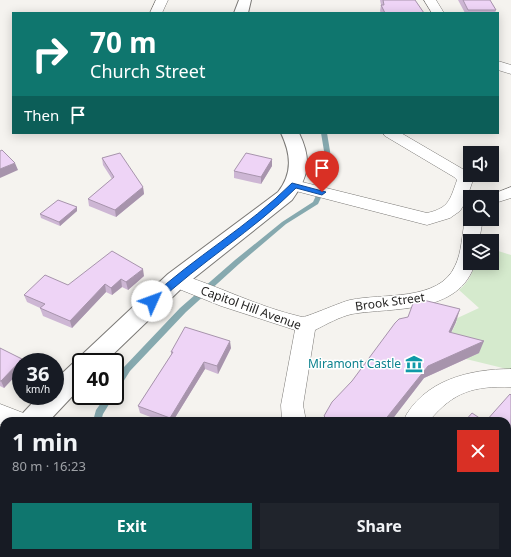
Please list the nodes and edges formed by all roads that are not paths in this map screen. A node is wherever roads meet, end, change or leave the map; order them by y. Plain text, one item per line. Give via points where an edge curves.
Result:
1 (162, 0) edge
2 (245, 0) edge
3 (430, 0) edge
4 (156, 12) edge
5 (241, 12) edge
6 (437, 12) edge
7 (499, 65) edge
8 (511, 70) edge
9 (290, 134) edge
10 (392, 134) edge
11 (302, 187) junction
12 (511, 192) edge
13 (499, 196) edge
14 (473, 226) edge
15 (185, 283) junction
16 (306, 326) junction
17 (100, 353) edge
18 (511, 378) edge
19 (72, 379) edge
20 (36, 417) edge
21 (294, 417) edge
22 (418, 417) edge

1 - 4 street
2 - 5 street
3 - 6 street
7 - 8 street
9 - 11 street via 298,158
10 - 11 street via 451,167 465,180 456,207 448,213 427,219
11 - 15 street via 274,206
12 - 13 street
14 - 16 street, Brook Street via 464,269 449,288 434,296 335,311
15 - 16 street, Capitol Hill Avenue
15 - 17 street
16 - 21 street, Capitol Hill Avenue via 292,405
18 - 22 street via 472,379 447,388 427,405
19 - 20 street

